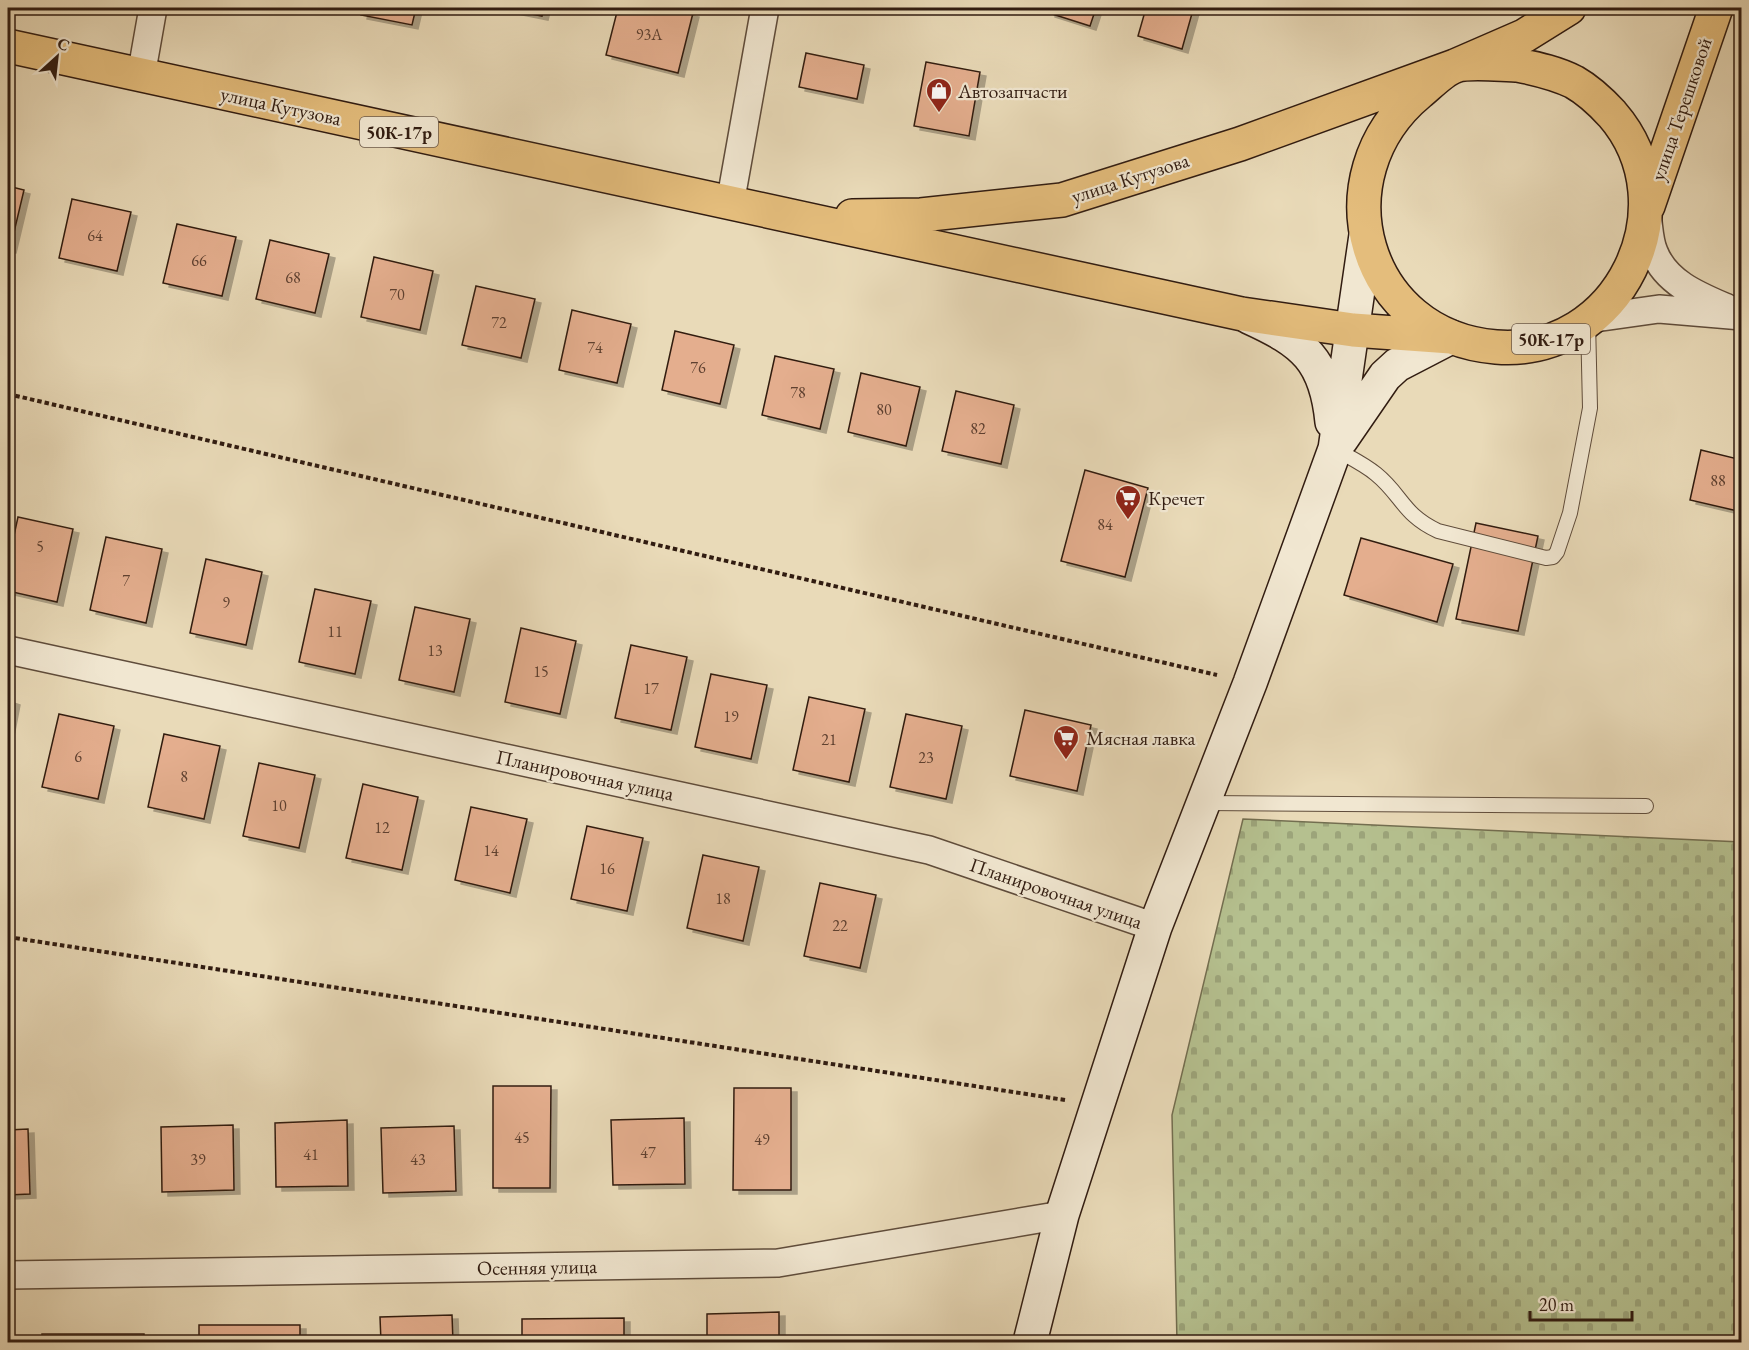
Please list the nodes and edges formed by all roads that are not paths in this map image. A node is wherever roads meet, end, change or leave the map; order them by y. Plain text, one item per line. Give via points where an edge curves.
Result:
1 (153, 8) edge
2 (765, 8) edge
3 (1569, 8) edge
4 (1716, 8) edge
5 (8, 46) edge
6 (1455, 66) junction
7 (141, 76) junction
8 (730, 204) junction
9 (1646, 210) junction
10 (791, 216) junction
11 (1366, 235) junction
12 (1242, 314) junction
13 (1742, 315) edge
14 (1588, 320) junction
15 (1353, 330) junction
16 (1451, 336) junction
17 (1335, 449) junction
18 (8, 650) edge
19 (1204, 802) junction
20 (1646, 806) dead end
21 (1155, 927) junction
22 (1062, 1215) junction
23 (8, 1275) edge
24 (1030, 1342) edge

1 - 7 street
2 - 8 street
3 - 6 main road, 50К-17р via 1524,36
4 - 9 main road, улица Терешковой / 50К-17р
5 - 7 main road, улица Кутузова / 50К-17р
6 - 9 main road, 50К-17р via 1518,65 1548,71 1592,95 1620,124 1635,151 1644,180
6 - 10 main road, улица Кутузова / 50К-17р via 1240,144 1062,200 921,215
6 - 11 main road, 50К-17р via 1401,108 1381,135 1368,167 1362,201
7 - 8 main road, улица Кутузова / 50К-17р
8 - 10 main road, улица Кутузова / 50К-17р
9 - 13 street via 1653,252 1666,272 1683,286
9 - 14 main road, 50К-17р via 1639,251 1630,271 1618,290
10 - 12 main road, улица Кутузова / 50К-17р
11 - 15 street
11 - 16 main road, 50К-17р via 1374,261 1405,307
12 - 15 main road, улица Кутузова / 50К-17р
12 - 17 street via 1280,331 1306,352 1319,370 1329,390
13 - 14 street via 1659,309
14 - 16 main road, 50К-17р via 1545,341 1522,346 1486,345
14 - 17 lane via 1590,408 1570,513 1553,557 1426,526 1414,518 1376,474
15 - 16 main road, улица Кутузова / 50К-17р
15 - 17 street
16 - 17 street via 1385,376
17 - 19 street
18 - 21 street, Планировочная улица via 929,850
19 - 20 lane
19 - 21 street
21 - 22 street
22 - 23 street, Осенняя улица via 778,1263
22 - 24 street

